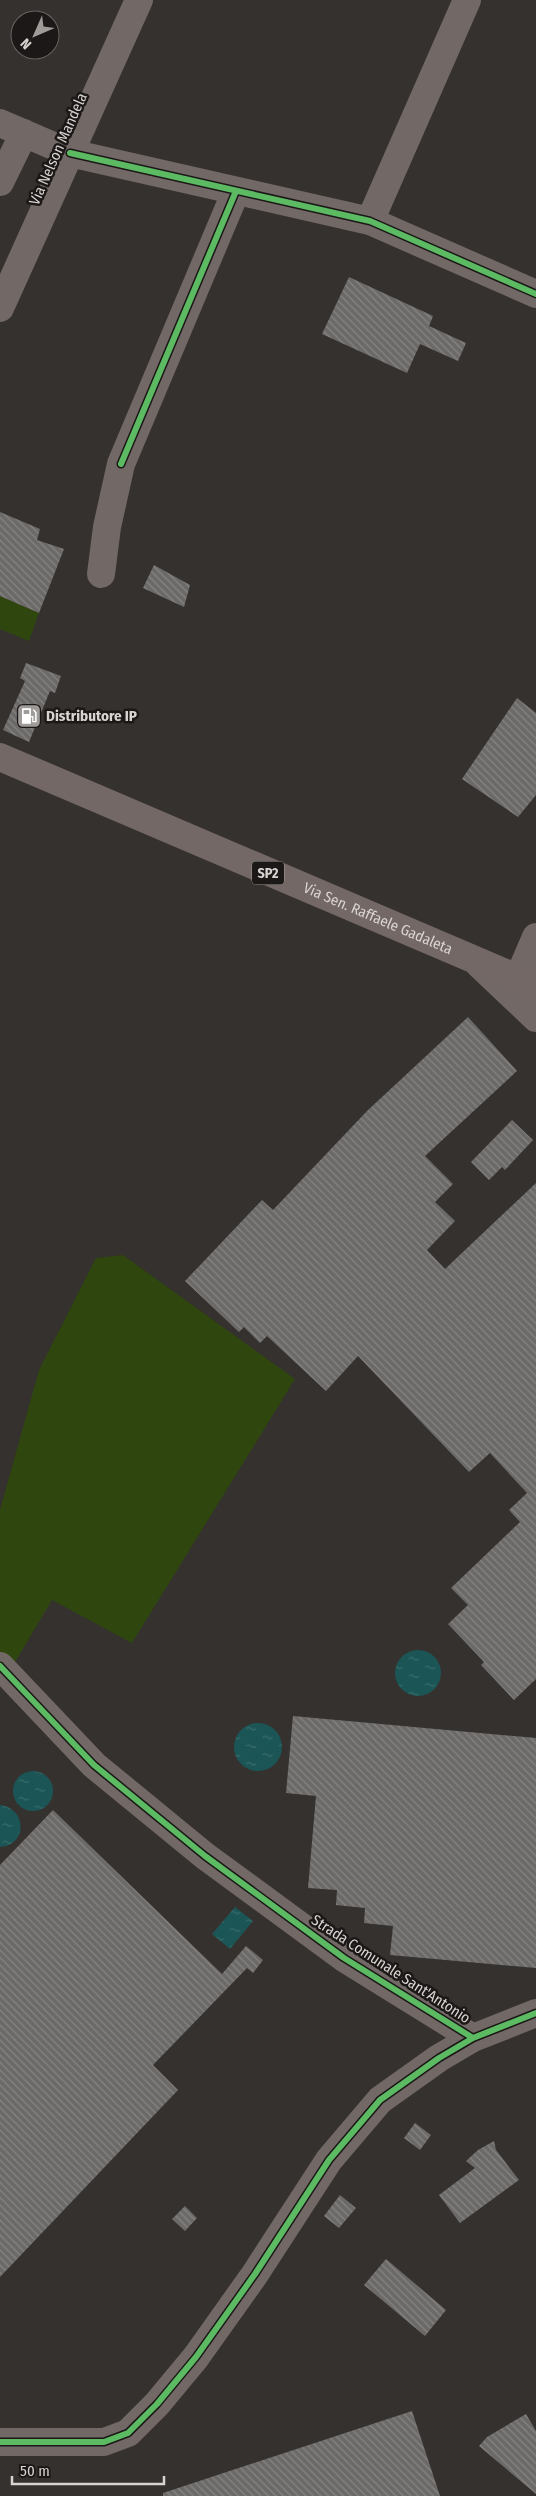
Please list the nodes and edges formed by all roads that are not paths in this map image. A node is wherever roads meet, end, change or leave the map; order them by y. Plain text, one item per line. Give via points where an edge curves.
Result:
1 (139, 0) edge
2 (468, 0) edge
3 (12, 128) edge
4 (70, 153) junction
5 (0, 182) edge
6 (236, 191) junction
7 (370, 221) junction
8 (536, 294) edge
9 (0, 308) edge
10 (101, 574) dead end
11 (0, 757) edge
12 (536, 937) edge
13 (479, 964) junction
14 (527, 983) edge
15 (536, 1018) edge
16 (0, 1666) edge
17 (536, 2013) edge
18 (473, 2038) junction
19 (0, 2442) edge

1 - 4 street, Via Nelson Mandela
2 - 7 street
3 - 4 street
3 - 5 street
4 - 6 street
4 - 9 street, Via Nelson Mandela
6 - 7 street
6 - 10 street via 121,464 107,527
7 - 8 street
11 - 13 main road, Via Sen. Raffaele Gadaleta / SP2
12 - 14 street
13 - 14 main road, Via Sen. Raffaele Gadaleta / SP2
13 - 15 street
16 - 18 street, Strada Comunale Sant'Antonio via 94,1765 205,1856 344,1958
17 - 18 street
18 - 19 street, Strada Comunale Sant'Antonio via 380,2100 329,2160 196,2357 128,2433 104,2442

